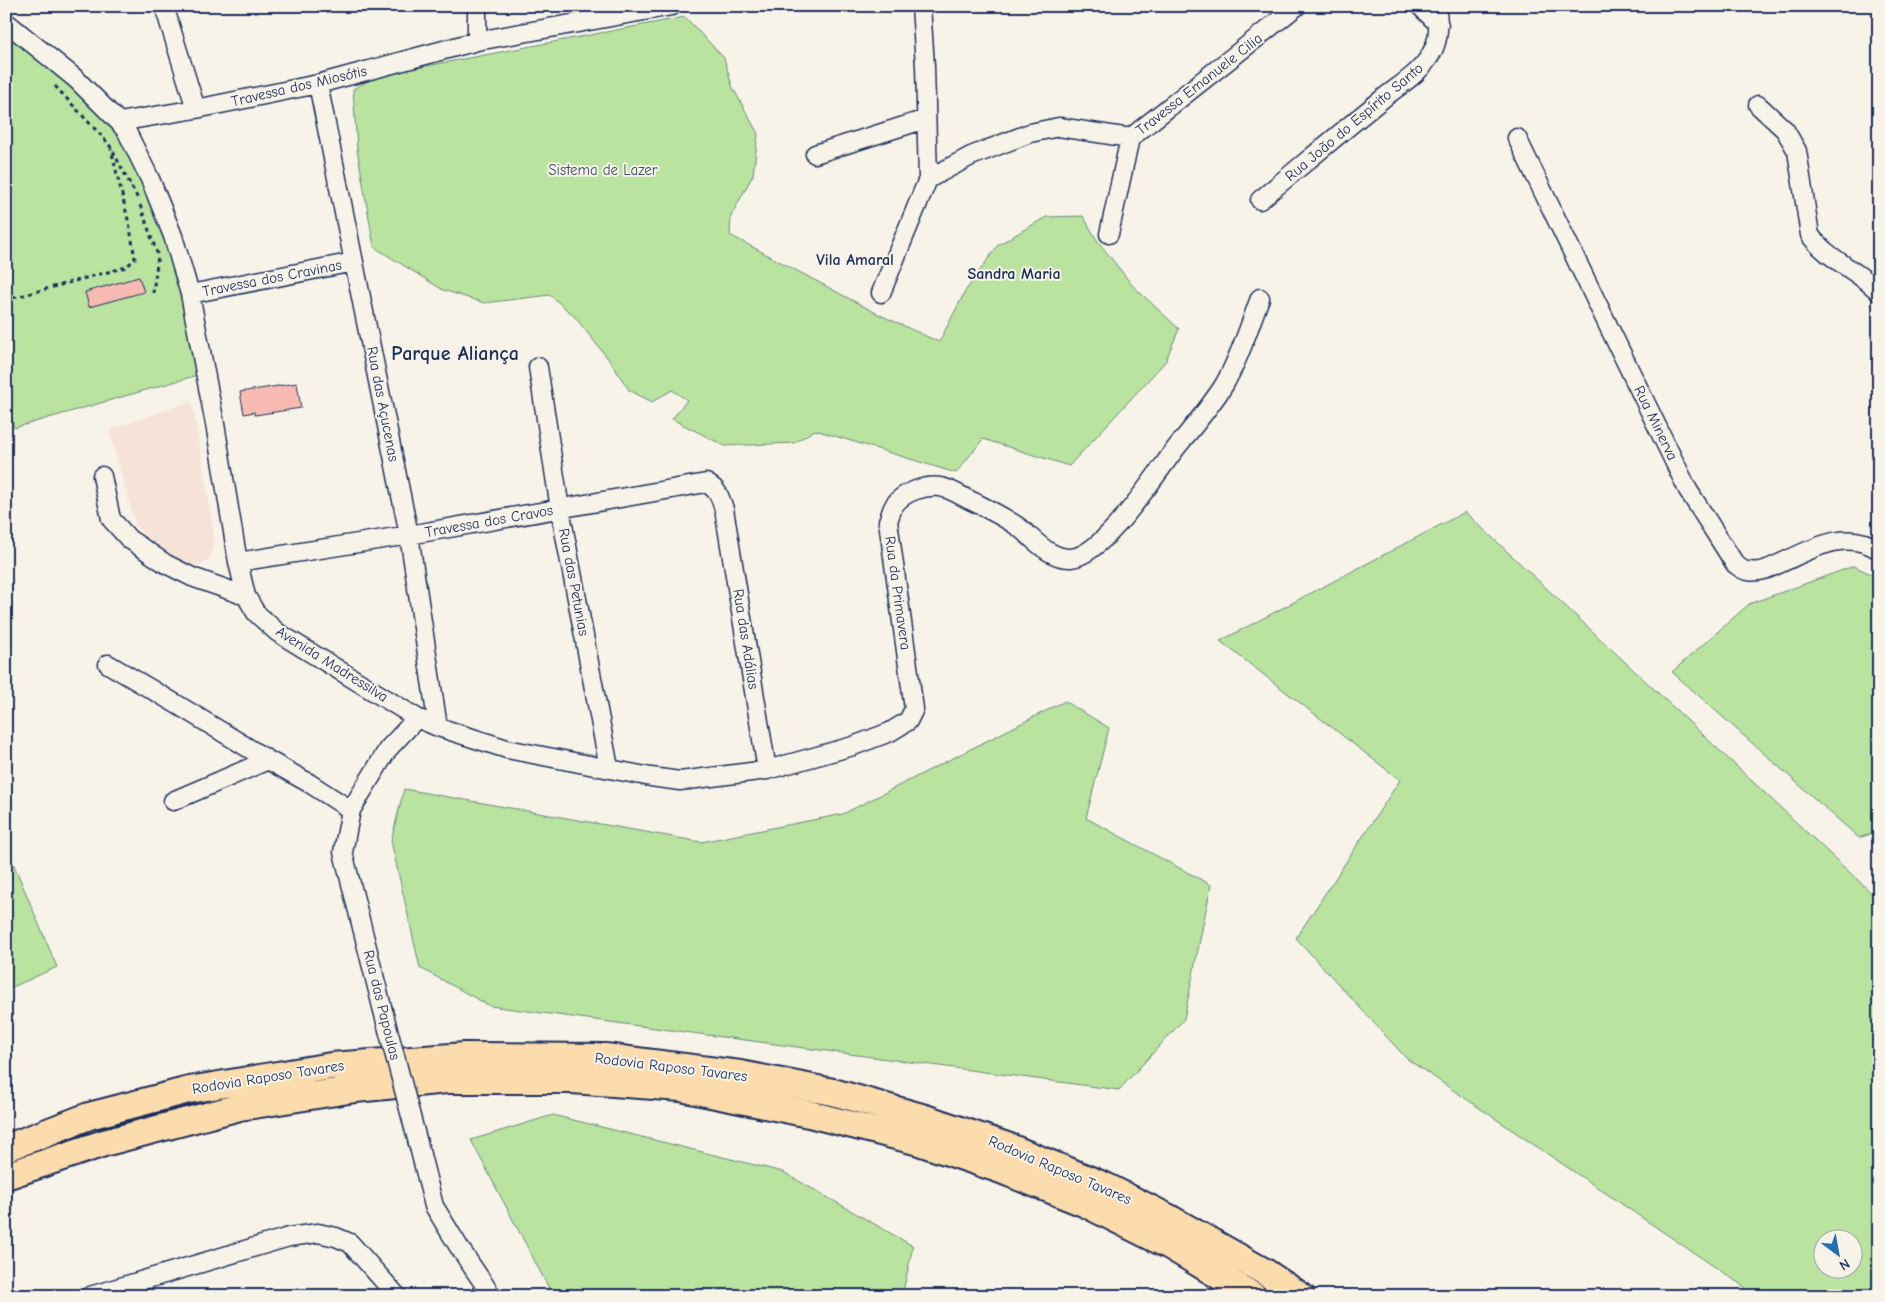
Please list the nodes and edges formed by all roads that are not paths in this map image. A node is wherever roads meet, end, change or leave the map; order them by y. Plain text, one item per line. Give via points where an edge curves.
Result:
1 (164, 6) edge
2 (477, 6) edge
3 (672, 6) edge
4 (921, 6) edge
5 (1297, 6) edge
6 (1420, 6) edge
7 (1436, 6) edge
8 (6, 22) edge
9 (1439, 25) junction
10 (477, 41) junction
11 (318, 84) junction
12 (1758, 105) dead end
13 (196, 109) junction
14 (926, 119) junction
15 (119, 122) junction
16 (1130, 138) junction
17 (1517, 138) dead end
18 (815, 154) dead end
19 (928, 179) junction
20 (1260, 200) dead end
21 (1109, 234) dead end
22 (354, 262) junction
23 (1879, 292) edge
24 (881, 293) dead end
25 (190, 294) junction
26 (1260, 298) dead end
27 (538, 367) dead end
28 (102, 476) dead end
29 (560, 509) junction
30 (724, 509) joint
31 (409, 535) junction
32 (1879, 550) edge
33 (238, 562) junction
34 (246, 596) junction
35 (108, 664) dead end
36 (913, 696) joint
37 (417, 718) junction
38 (438, 727) junction
39 (268, 760) junction
40 (609, 768) junction
41 (767, 770) junction
42 (173, 801) dead end
43 (351, 810) junction
44 (6, 1148) edge
45 (6, 1176) edge
46 (90, 1296) edge
47 (397, 1296) edge
48 (492, 1296) edge
49 (1253, 1296) edge
50 (1301, 1296) edge

1 - 13 street
2 - 10 street
3 - 10 street, Travessa dos Miosótis
4 - 14 street
5 - 16 street, Travessa Emanuele Cilia
6 - 9 street
7 - 9 street, Rua João do Espírito Santo
8 - 15 street, Avenida Madressilva via 76,79
9 - 20 street, Rua João do Espírito Santo via 1432,53 1422,68
10 - 11 street, Travessa dos Miosótis
11 - 13 street, Travessa dos Miosótis
11 - 22 street, Rua das Açucenas
12 - 23 street via 1785,130 1797,151 1810,236 1818,247 1867,280
13 - 15 street, Travessa dos Miosótis
14 - 18 street
14 - 19 street
15 - 25 street, Avenida Madressilva via 127,132 173,236
16 - 19 street via 1059,127 1030,133 972,156
16 - 21 street, Travessa Emanuele Cilia
17 - 32 street, Rua Minerva via 1688,490 1735,564 1746,571 1763,571 1820,545 1847,539 1870,544
19 - 24 street
22 - 25 street, Travessa dos Cravinas
22 - 31 street, Rua das Açucenas
25 - 33 street, Avenida Madressilva
26 - 36 street, Rua da Primavera via 1243,346 1203,416 1139,499 1088,551 1073,558 1054,554 1037,544 1018,526 941,486 911,492 895,504 888,521
27 - 29 street, Rua das Petunias
28 - 34 street via 111,519 129,539 192,577
29 - 30 street, Travessa dos Cravos via 706,483 718,492
29 - 31 street, Travessa dos Cravos
29 - 40 street, Rua das Petunias
30 - 41 street, Rua das Adálias
31 - 33 street, Travessa dos Cravos
31 - 38 street, Rua das Açucenas
33 - 34 street, Avenida Madressilva
34 - 37 street, Avenida Madressilva via 256,613 277,632
35 - 39 street
36 - 41 street, Avenida Madressilva via 914,709 908,721 890,732
37 - 38 street, Avenida Madressilva
37 - 43 street, Rua das Papoulas via 388,749
38 - 40 street, Avenida Madressilva via 517,751
39 - 42 street
39 - 43 street
40 - 41 street, Avenida Madressilva via 680,781
43 - 48 street, Rua das Papoulas, bridge via 343,852 434,1206
44 - 50 highway, Rodovia Raposo Tavares via 89,1116 189,1090 331,1066 464,1056 605,1057 740,1074 833,1092 943,1124 1105,1186 1171,1219
45 - 49 highway, Rodovia Raposo Tavares via 104,1143 240,1107 355,1089 447,1080 562,1080 681,1088 809,1114 918,1142 1001,1170 1086,1204 1170,1246
46 - 47 street via 289,1237 318,1233 350,1244

